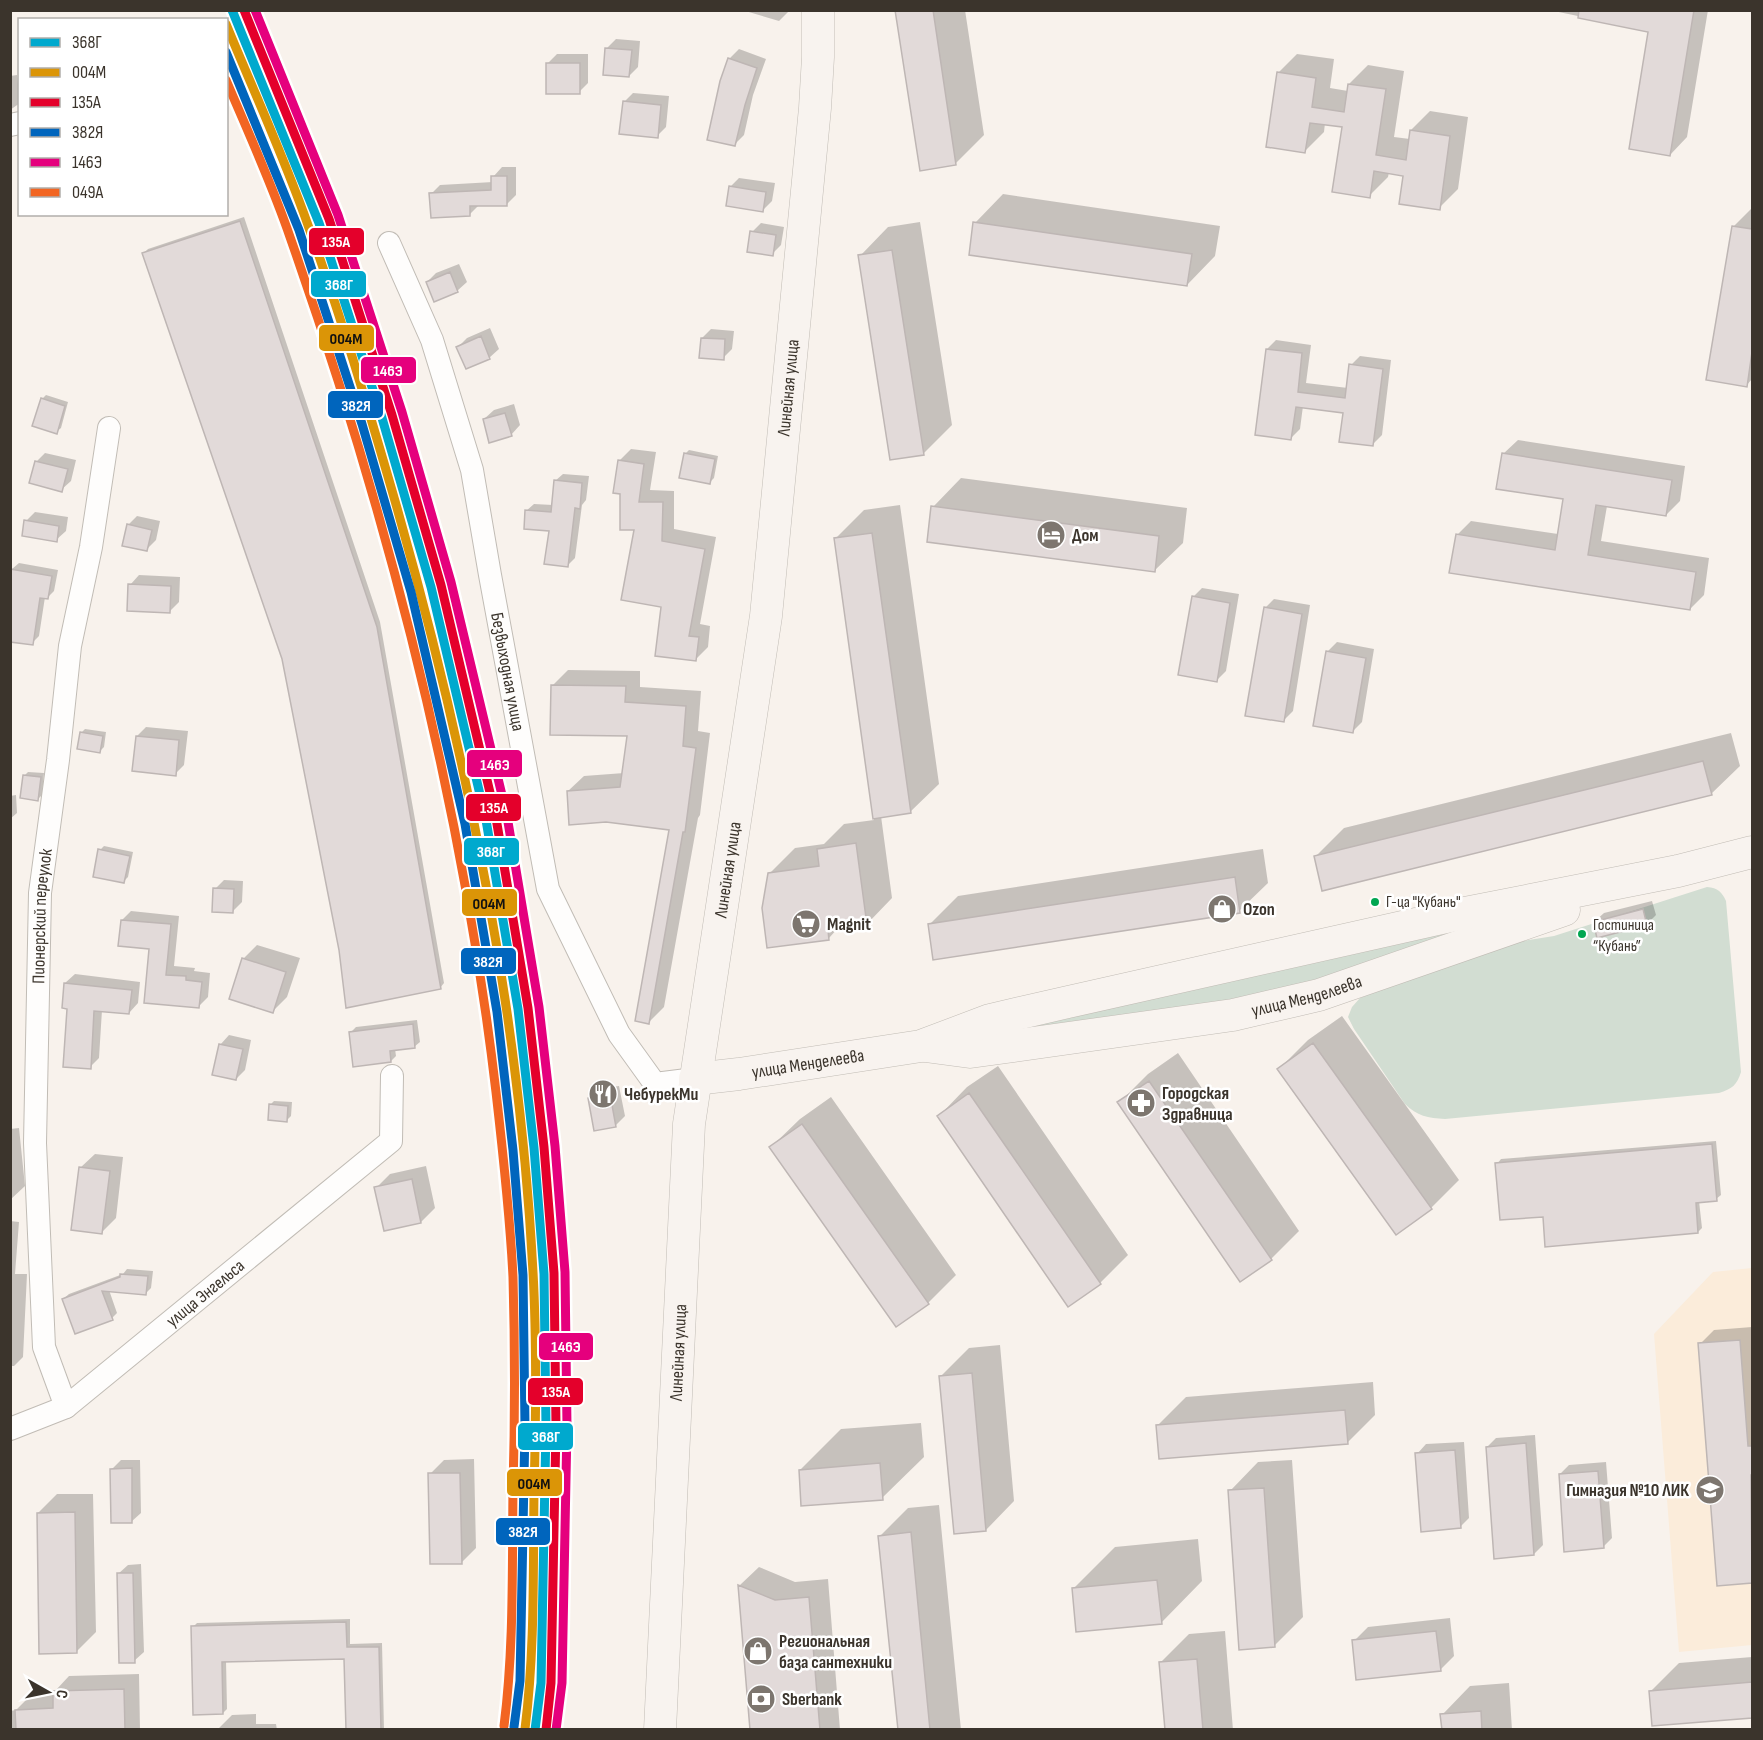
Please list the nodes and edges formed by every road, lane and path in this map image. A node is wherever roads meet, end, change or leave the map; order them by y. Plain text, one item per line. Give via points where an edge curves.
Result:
1 (818, 10) edge
2 (389, 243) dead end
3 (109, 428) dead end
4 (1752, 852) edge
5 (1678, 871) junction
6 (921, 1046) junction
7 (392, 1076) dead end
8 (695, 1079) junction
9 (66, 1407) junction
10 (10, 1430) edge
11 (660, 1730) edge

1 - 8 main road, Линейная улица via 815,108 766,616
2 - 8 street, Безвыходная улица via 432,340 472,470 548,889 619,1034 655,1084
3 - 9 street, Пионерский переулок via 91,547 70,646 39,894 35,1143 44,1347
4 - 5 main road, улица Менделеева
5 - 6 main road, улица Менделеева via 1460,914 1046,1007 990,1020
5 - 6 main road, улица Менделеева via 1320,995 1244,1012 970,1052
6 - 8 main road, улица Менделеева
7 - 9 street, улица Энгельса via 391,1141
8 - 11 main road, Линейная улица via 689,1124
9 - 10 street, улица Энгельса

